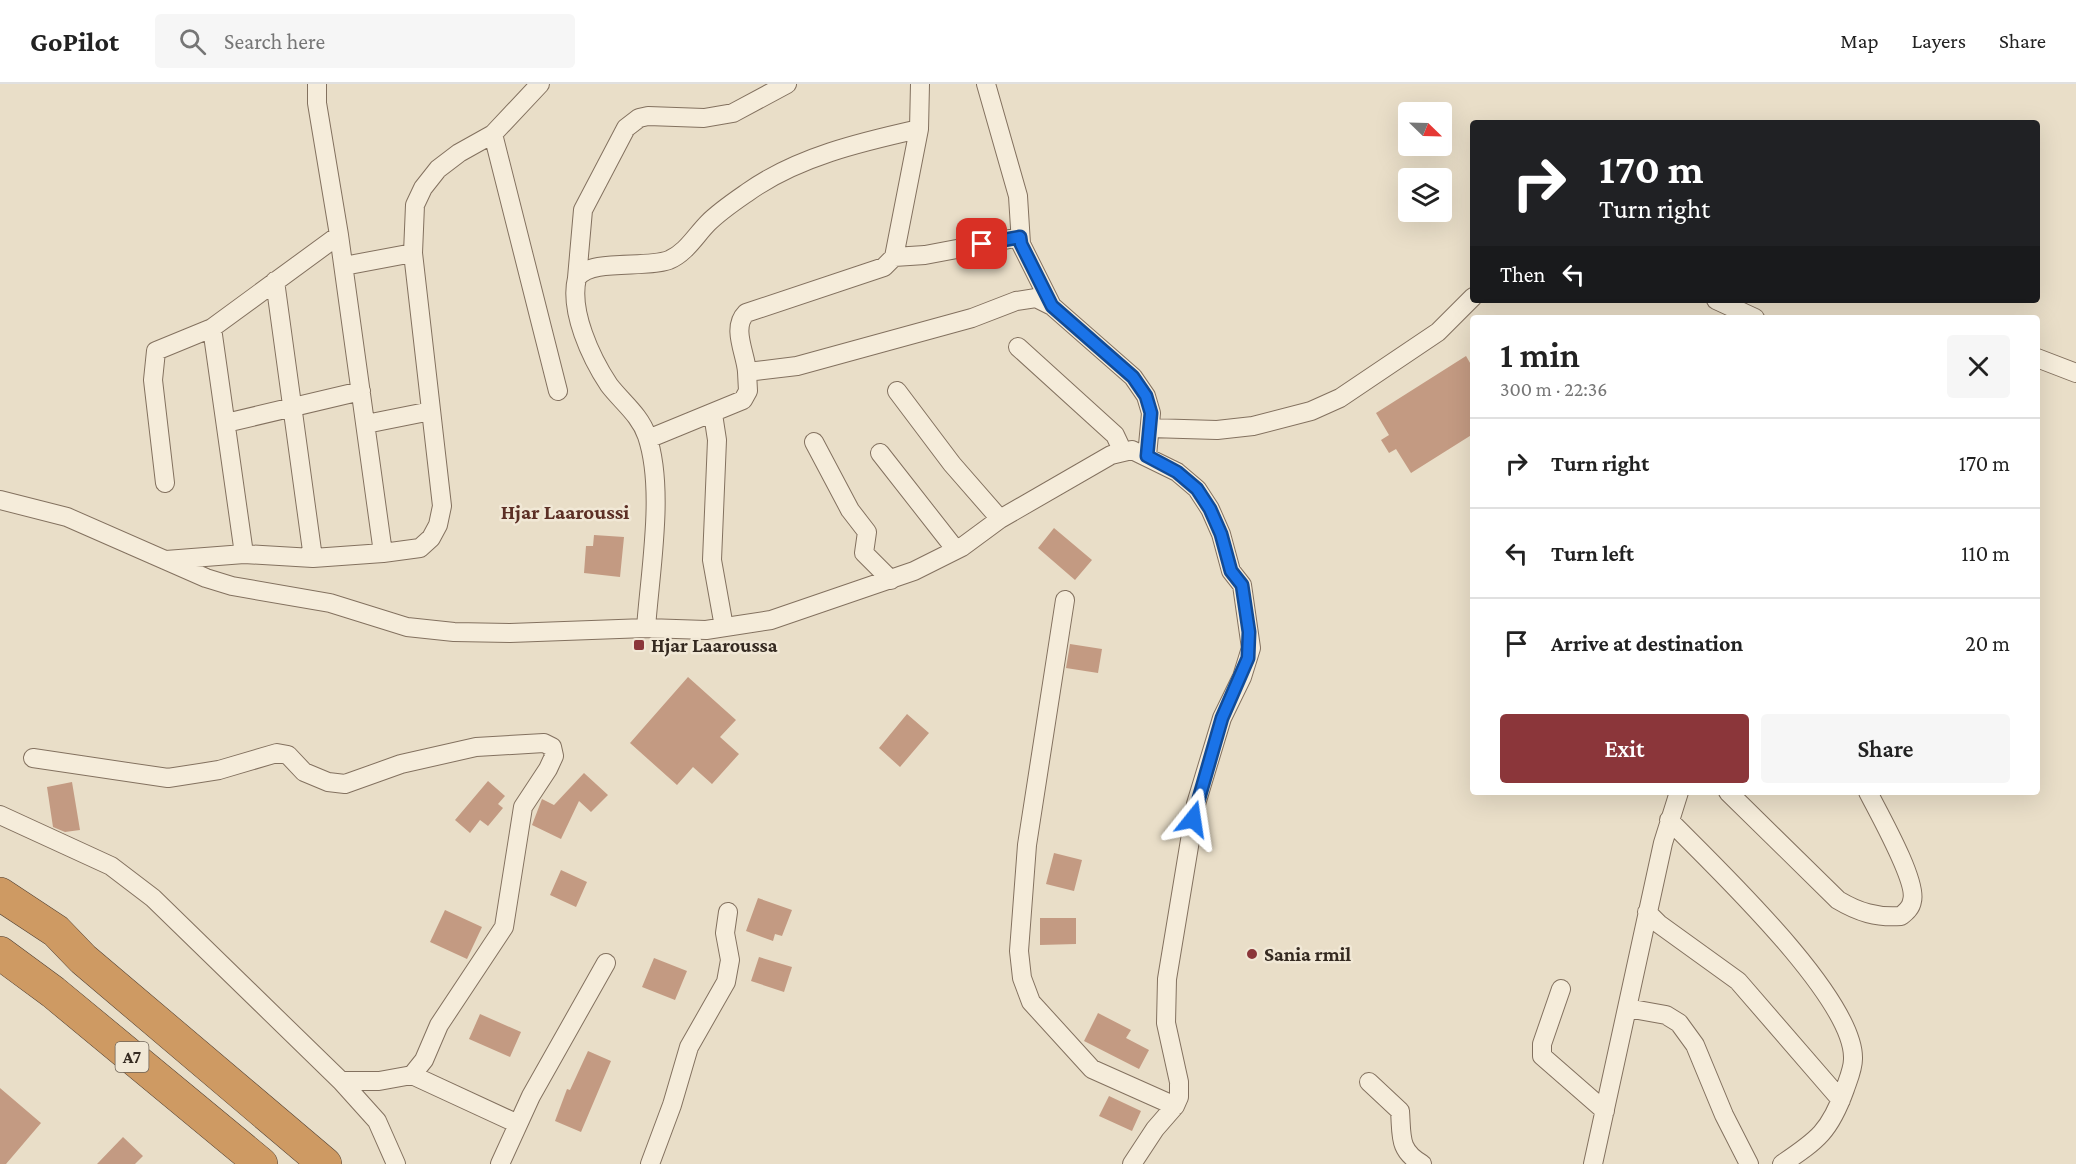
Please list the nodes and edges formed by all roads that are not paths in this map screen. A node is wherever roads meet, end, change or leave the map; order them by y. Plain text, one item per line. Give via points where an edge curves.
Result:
1 (317, 84) edge
2 (787, 84) edge
3 (920, 84) edge
4 (986, 84) edge
5 (536, 86) edge
6 (919, 129) junction
7 (493, 134) junction
8 (339, 235) junction
9 (1020, 237) junction
10 (413, 253) junction
11 (894, 257) junction
12 (344, 266) junction
13 (577, 278) junction
14 (275, 281) junction
15 (1470, 300) edge
16 (1722, 303) edge
17 (1052, 306) junction
18 (1748, 315) edge
19 (212, 328) junction
20 (1018, 346) dead end
21 (2040, 359) edge
22 (747, 372) junction
23 (2076, 373) edge
24 (361, 391) junction
25 (558, 391) dead end
26 (897, 391) dead end
27 (292, 408) junction
28 (431, 411) junction
29 (713, 414) junction
30 (226, 423) junction
31 (366, 424) junction
32 (1150, 428) junction
33 (648, 439) junction
34 (814, 442) dead end
35 (1123, 452) junction
36 (880, 453) dead end
37 (1147, 456) junction
38 (165, 483) dead end
39 (0, 500) edge
40 (1000, 519) junction
41 (956, 550) junction
42 (244, 554) junction
43 (383, 554) junction
44 (313, 558) junction
45 (165, 560) junction
46 (891, 580) junction
47 (1065, 600) dead end
48 (724, 627) junction
49 (646, 628) junction
50 (33, 758) dead end
51 (1678, 795) edge
52 (1731, 795) edge
53 (1870, 795) edge
54 (0, 815) edge
55 (1669, 820) junction
56 (0, 894) edge
57 (0, 910) edge
58 (728, 912) dead end
59 (1647, 912) junction
60 (0, 953) edge
61 (84, 959) junction
62 (0, 961) edge
63 (606, 963) dead end
64 (1561, 989) dead end
65 (54, 992) junction
66 (1627, 1008) junction
67 (412, 1076) junction
68 (341, 1081) junction
69 (1369, 1082) dead end
70 (1841, 1100) junction
71 (1175, 1106) junction
72 (1605, 1111) junction
73 (518, 1124) junction
74 (261, 1164) edge
75 (325, 1164) edge
76 (396, 1164) edge
77 (500, 1164) edge
78 (650, 1164) edge
79 (1132, 1164) edge
80 (1422, 1164) edge
81 (1593, 1164) edge
82 (1749, 1164) edge
83 (1782, 1164) edge

1 - 8 street
2 - 13 street via 733,113 704,118 648,116 633,121 583,210
3 - 6 street
4 - 9 street via 1018,196
5 - 7 street
6 - 11 street
6 - 13 street via 861,142 772,177 710,221 669,260 587,269
7 - 10 street via 452,158 423,188 415,205
7 - 25 street
8 - 12 street
8 - 14 street
9 - 11 street
9 - 17 street
10 - 12 street
10 - 28 street
11 - 22 street via 884,267 746,312 739,327
12 - 24 street
13 - 33 street via 575,293 584,339 610,386 632,410
14 - 19 street
14 - 27 street
15 - 32 street via 1438,332 1340,398 1311,411 1253,426 1217,430
16 - 18 street
17 - 22 street via 1028,298 972,318 797,366
17 - 32 street via 1133,377 1146,396
19 - 30 street
19 - 38 street via 163,347 153,359
20 - 35 street via 1115,435
21 - 23 street
22 - 29 street via 746,399
24 - 27 street
24 - 31 street
26 - 40 street
27 - 30 street
27 - 44 street
28 - 31 street
28 - 43 street via 442,506 438,525 420,548
29 - 33 street
29 - 48 street via 717,440 712,560
30 - 42 street
31 - 43 street
32 - 37 street
33 - 49 street via 656,473
34 - 46 street via 850,510 867,532 864,553
35 - 37 street via 1132,450
35 - 40 street
36 - 41 street
37 - 71 street via 1177,472 1197,489 1210,509 1231,571 1242,585 1251,648 1222,718 1193,819 1165,993 1166,1023 1180,1090
39 - 45 street via 67,517
40 - 41 street
41 - 46 street
42 - 44 street
42 - 45 street
43 - 44 street
45 - 49 street via 232,586 330,603 407,627 510,633
46 - 48 street via 771,620
47 - 71 street via 1027,845 1020,942 1022,978 1031,1002 1092,1069
48 - 49 street
50 - 67 street via 168,778 219,770 277,753 288,756 304,772 345,784 401,764 476,747 544,743 552,747 554,756 548,769 523,807 504,927 439,1025 424,1060
51 - 55 street
52 - 53 street via 1838,900 1870,915 1901,916 1912,901 1913,891
54 - 68 street via 129,878
55 - 59 street
55 - 70 street via 1777,931 1835,1008 1854,1059
56 - 61 highway via 56,931
57 - 61 highway, A7
58 - 78 street via 725,933 730,960 726,982 689,1047
59 - 66 street
59 - 70 street via 1738,981
60 - 65 highway, A7
61 - 75 highway, A7
62 - 65 highway
63 - 73 street
64 - 72 street via 1542,1044 1542,1056
65 - 74 highway, A7
66 - 72 street
66 - 82 street via 1666,1015 1679,1023 1695,1045
67 - 68 street
67 - 73 street
68 - 76 street via 377,1121
69 - 80 street via 1400,1111 1407,1154
70 - 83 street via 1824,1132
71 - 79 street
72 - 81 street
73 - 77 street

